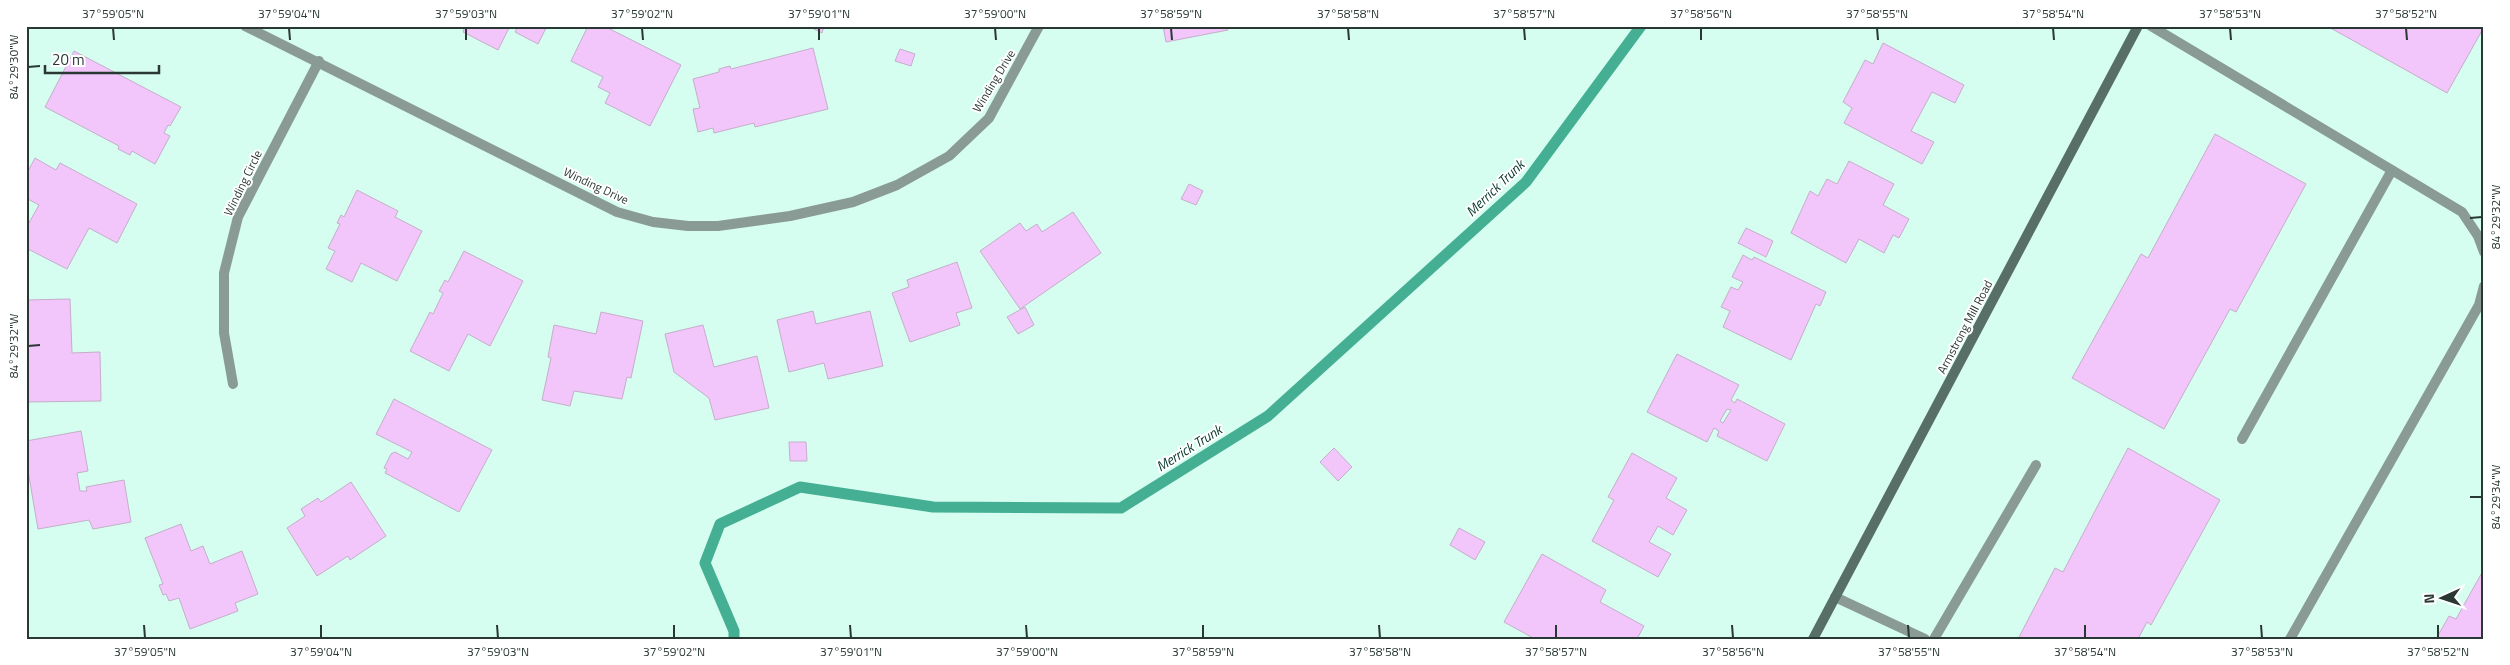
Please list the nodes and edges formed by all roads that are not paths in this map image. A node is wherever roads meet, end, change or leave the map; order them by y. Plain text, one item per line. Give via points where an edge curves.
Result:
1 (245, 26) edge
2 (1039, 26) edge
3 (2138, 26) edge
4 (2151, 26) edge
5 (319, 61) junction
6 (2392, 170) junction
7 (2484, 252) edge
8 (2484, 286) edge
9 (234, 384) dead end
10 (2242, 439) dead end
11 (2036, 465) dead end
12 (1835, 597) junction
13 (1813, 639) edge
14 (1925, 639) edge
15 (1934, 639) edge
16 (2290, 639) edge

1 - 5 street, Winding Drive
2 - 5 street, Winding Drive via 989,118 949,156 897,185 853,202 790,216 718,226 653,222 617,212
3 - 12 main road, Armstrong Mill Road
4 - 6 street
5 - 9 street, Winding Circle via 238,217 224,273 224,333
6 - 7 street via 2462,212
6 - 10 street
8 - 16 street via 2479,305
11 - 15 street
12 - 13 main road, Armstrong Mill Road
12 - 14 street

